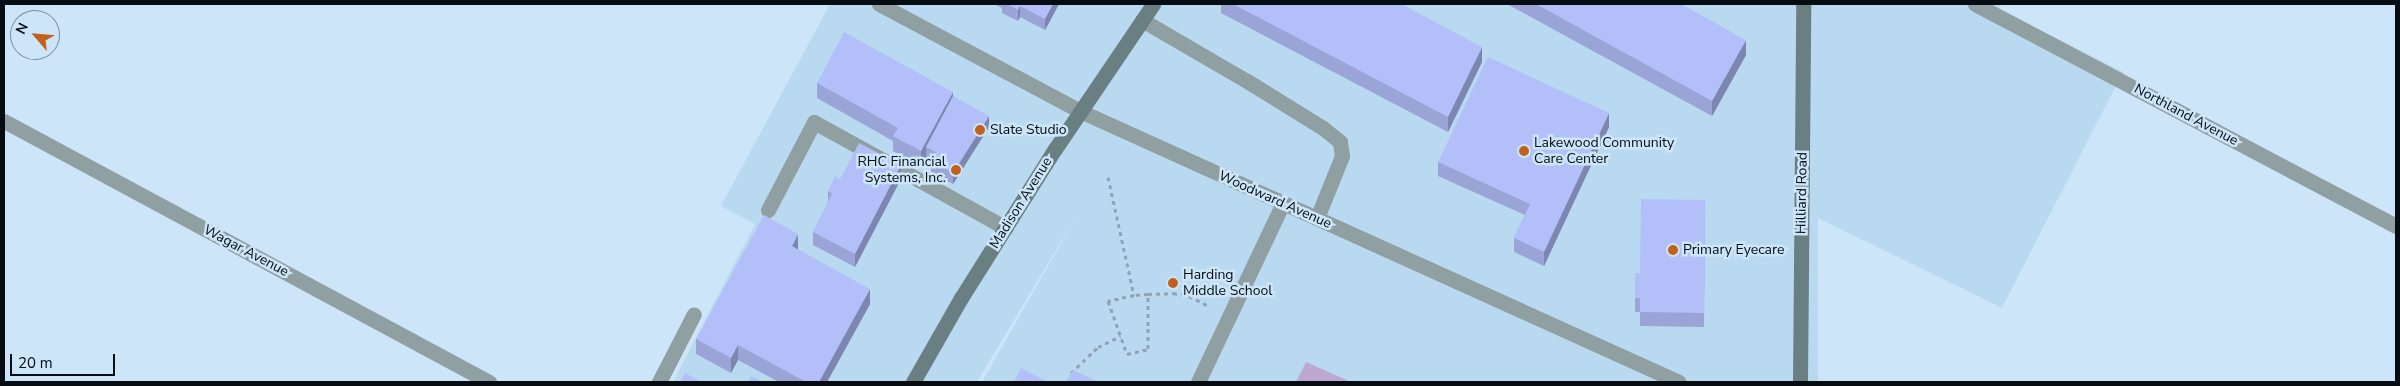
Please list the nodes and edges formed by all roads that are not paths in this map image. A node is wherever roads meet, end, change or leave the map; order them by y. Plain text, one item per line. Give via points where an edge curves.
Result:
1 (879, 4) edge
2 (1153, 4) edge
3 (1803, 4) edge
4 (1975, 4) edge
5 (1142, 20) junction
6 (1080, 111) junction
7 (4, 120) edge
8 (1283, 203) junction
9 (768, 210) dead end
10 (1316, 218) junction
11 (2396, 226) edge
12 (1006, 228) junction
13 (694, 314) dead end
14 (489, 382) edge
15 (659, 382) edge
16 (913, 382) edge
17 (1198, 382) edge
18 (1679, 382) edge
19 (1800, 382) edge

1 - 6 street, Woodward Avenue
2 - 5 main road, Madison Avenue
3 - 19 main road, Hilliard Road
4 - 11 street, Northland Avenue
5 - 6 main road, Madison Avenue
5 - 10 street via 1256,86 1340,142 1342,156
6 - 8 street, Woodward Avenue
6 - 12 main road, Madison Avenue
7 - 14 street, Wagar Avenue
8 - 10 street, Woodward Avenue
8 - 17 street
9 - 12 street via 814,122
10 - 18 street, Woodward Avenue
12 - 16 main road, Madison Avenue
13 - 15 street

